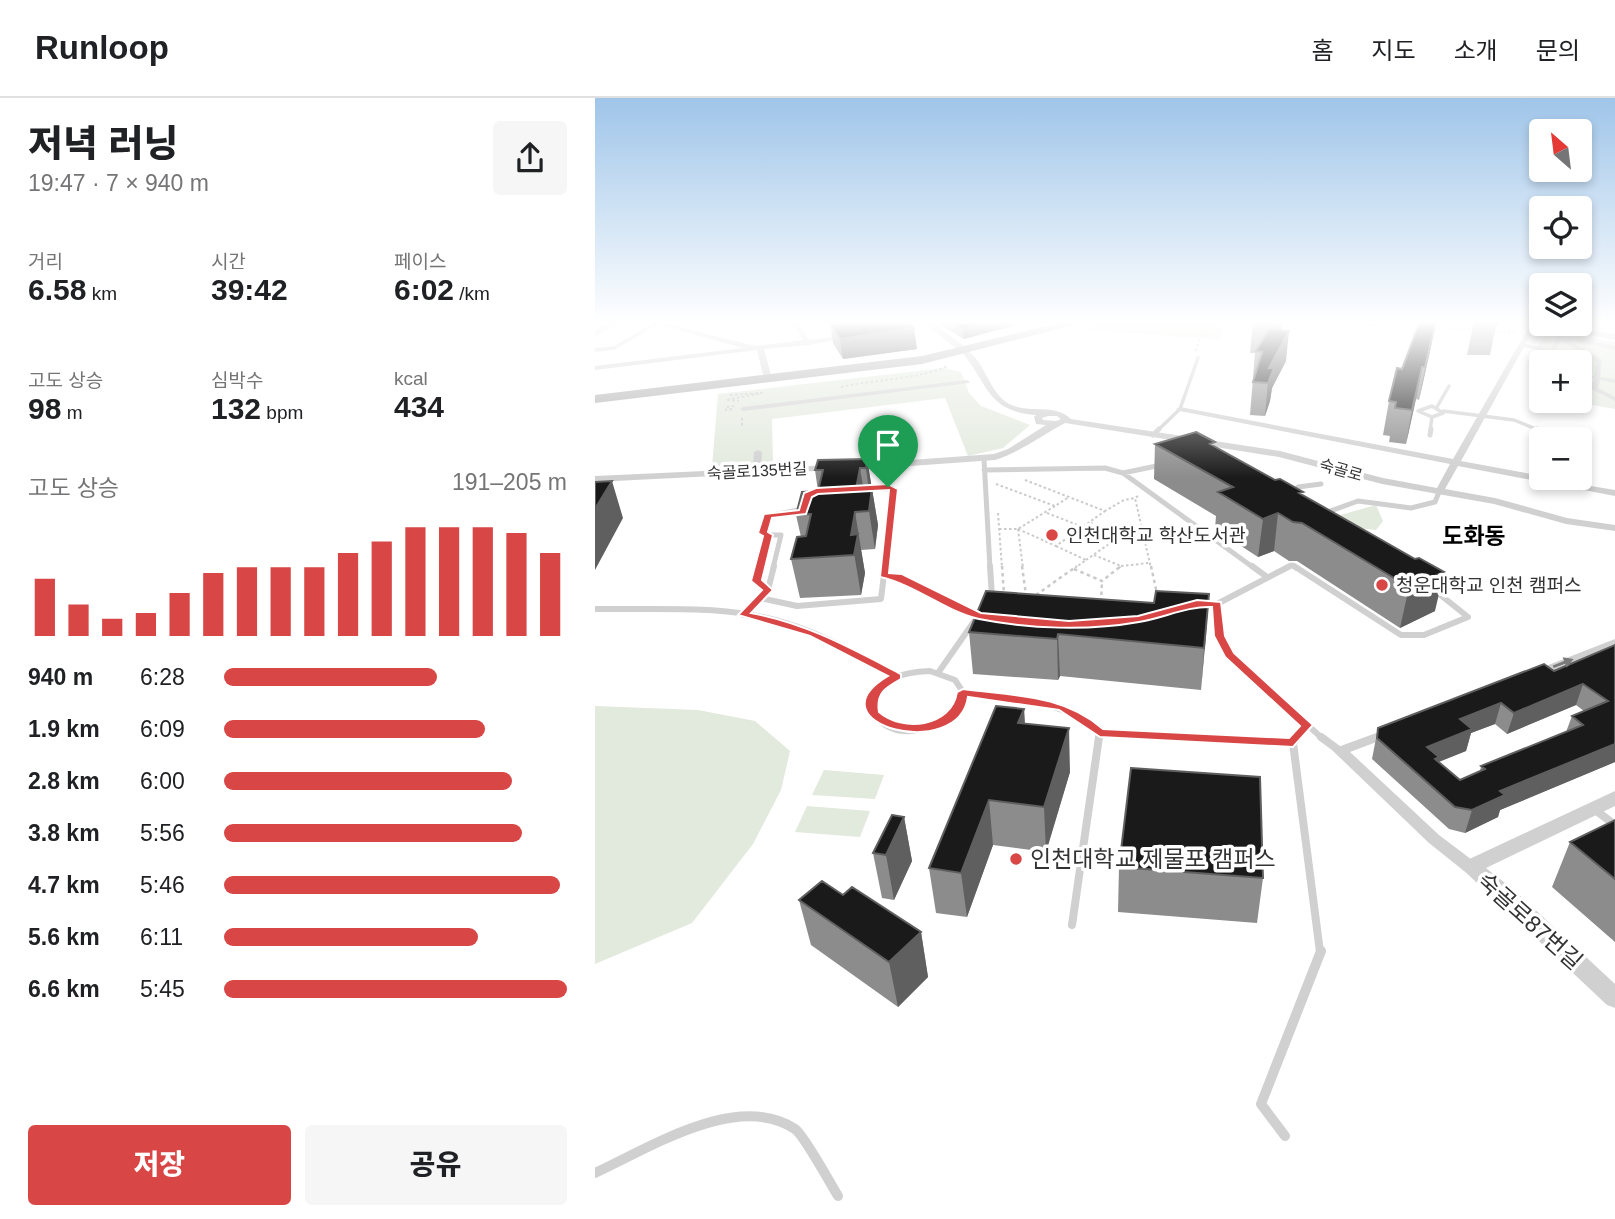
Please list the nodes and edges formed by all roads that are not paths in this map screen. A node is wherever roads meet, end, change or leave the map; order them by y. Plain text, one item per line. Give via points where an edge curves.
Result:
1 (767, 373) edge
2 (817, 373) edge
3 (973, 373) edge
4 (981, 373) edge
5 (1190, 373) edge
6 (1505, 373) edge
7 (1599, 373) edge
8 (1592, 377) edge
9 (1598, 378) junction
10 (768, 379) junction
11 (1615, 381) edge
12 (967, 382) dead end
13 (1449, 386) dead end
14 (1592, 386) edge
15 (1595, 389) junction
16 (1615, 398) edge
17 (595, 399) edge
18 (1437, 407) junction
19 (743, 409) dead end
20 (1179, 409) junction
21 (1443, 411) junction
22 (1047, 413) junction
23 (1480, 415) junction
24 (1432, 417) junction
25 (1038, 421) junction
26 (1061, 422) junction
27 (1532, 427) edge
28 (1036, 433) junction
29 (1153, 435) junction
30 (1430, 436) dead end
31 (758, 452) dead end
32 (1455, 461) junction
33 (1166, 464) edge
34 (984, 465) junction
35 (757, 466) dead end
36 (1123, 473) junction
37 (595, 478) edge
38 (1321, 484) dead end
39 (852, 489) edge
40 (1439, 492) junction
41 (1286, 493) edge
42 (1615, 493) edge
43 (1297, 499) junction
44 (805, 503) edge
45 (1306, 504) edge
46 (1315, 509) edge
47 (1323, 514) junction
48 (1335, 520) edge
49 (1615, 528) edge
50 (768, 535) junction
51 (884, 575) junction
52 (1267, 577) junction
53 (1424, 583) edge
54 (768, 590) junction
55 (760, 598) junction
56 (1207, 604) edge
57 (1217, 604) junction
58 (595, 609) edge
59 (743, 615) junction
60 (979, 616) junction
61 (992, 617) edge
62 (1615, 643) edge
63 (1600, 649) junction
64 (1615, 659) edge
65 (938, 673) junction
66 (897, 676) junction
67 (1522, 680) edge
68 (963, 692) junction
69 (1307, 725) junction
70 (1405, 726) edge
71 (1100, 733) junction
72 (1293, 743) junction
73 (1340, 751) junction
74 (1615, 798) edge
75 (1593, 808) junction
76 (1615, 825) edge
77 (1470, 867) junction
78 (1072, 925) dead end
79 (1615, 998) edge
80 (1285, 1136) dead end
81 (595, 1173) edge
82 (838, 1196) dead end

1 - 10 street
2 - 10 main road
3 - 25 street, 숙골로 via 986,399
4 - 22 street, 숙골로 via 997,400 1025,411
5 - 20 lane
6 - 23 street
7 - 9 street
8 - 9 street
9 - 11 street
9 - 15 street
10 - 17 main road
12 - 19 street
13 - 18 lane
14 - 15 street
15 - 16 street
18 - 21 lane
18 - 24 lane via 1418,409
20 - 29 lane
20 - 32 street
21 - 23 lane
21 - 24 lane
22 - 25 street
22 - 26 street, 숙골로 via 1063,414 1067,417
23 - 27 lane
23 - 32 street
24 - 30 lane
25 - 26 street, 숙골로
25 - 28 street
26 - 28 street, 숙골로135번길
26 - 29 street, 숙골로
28 - 34 street, 숙골로135번길 via 1014,451
29 - 40 street, 숙골로 via 1280,454
31 - 35 street
32 - 40 street
32 - 42 street
33 - 36 lane
34 - 36 lane via 1105,468
34 - 37 street, 숙골로135번길
34 - 60 lane via 993,592
36 - 52 lane
38 - 43 lane via 1298,488
39 - 51 lane via 893,489
40 - 47 lane via 1435,502 1411,508 1358,501
40 - 49 street, 숙골로
41 - 43 lane
43 - 45 lane
44 - 50 lane via 803,512 768,516 763,533
46 - 47 lane
47 - 48 lane
50 - 54 lane via 756,581
50 - 54 lane via 781,535
51 - 55 lane via 881,599 797,606
51 - 60 lane via 898,577
52 - 53 lane via 1292,565 1401,635 1424,635 1468,617
52 - 57 lane
54 - 55 lane
55 - 59 lane
56 - 57 lane
57 - 69 lane via 1220,636 1229,654
58 - 59 lane
59 - 66 lane via 784,622
60 - 61 lane
60 - 65 lane
62 - 63 street
63 - 64 street
67 -> 63 street
65 - 66 lane
65 - 68 lane via 952,678
66 - 68 lane via 880,686 871,707 878,719 895,727 917,729 939,723 956,712
68 - 71 lane via 1062,707
69 - 72 lane
69 - 73 lane
70 - 73 street
71 - 72 lane
71 - 78 lane
72 - 80 lane via 1321,950 1261,1104
73 - 77 street
74 - 75 street, 숙골로87번길
75 - 76 lane
75 - 77 street, 숙골로87번길
77 - 79 street, 숙골로87번길
81 - 82 lane via 707,1121 751,1114 796,1129

